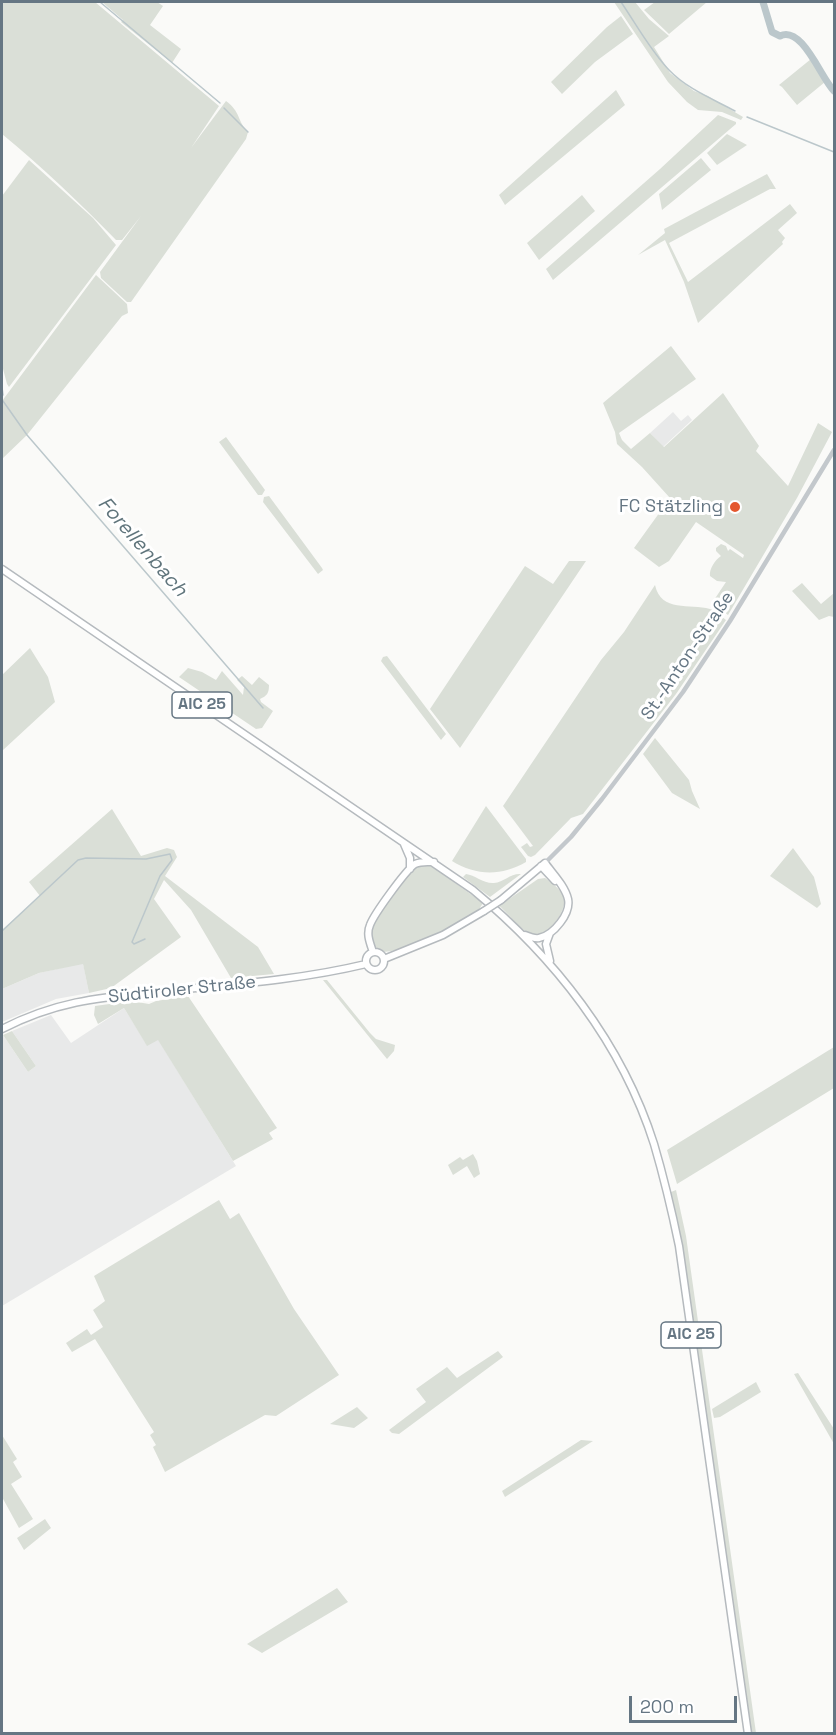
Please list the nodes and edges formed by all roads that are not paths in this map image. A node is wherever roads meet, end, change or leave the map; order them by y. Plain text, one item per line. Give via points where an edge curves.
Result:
1 (834, 450) edge
2 (2, 569) edge
3 (402, 841) junction
4 (434, 862) junction
5 (545, 863) junction
6 (410, 868) junction
7 (549, 876) junction
8 (524, 881) junction
9 (562, 887) junction
10 (550, 932) junction
11 (525, 935) junction
12 (373, 952) junction
13 (384, 958) junction
14 (366, 964) junction
15 (551, 964) junction
16 (2, 1029) edge
17 (747, 1734) edge

1 - 5 street, St.-Anton-Straße via 689,683 602,800
2 - 3 main road, AIC 25
3 - 4 main road, AIC 25
3 - 6 main road via 409,853
4 - 6 main road via 420,862
4 - 11 main road, AIC 25
5 - 7 main road
5 - 8 main road
5 - 9 main road
6 - 12 main road via 369,926
7 - 8 main road
7 - 9 main road
8 - 13 main road, bridge via 484,911
9 - 10 main road via 568,906 564,918
10 - 11 main road via 540,938
10 - 15 main road via 546,944
11 - 15 main road, AIC 25
12 - 13 main road
12 - 14 main road
13 - 14 main road via 384,966 379,970
14 - 16 main road, Südtiroler Straße via 276,980 76,1001
15 - 17 main road, AIC 25 via 591,1016 624,1074 653,1142 668,1192 679,1246

